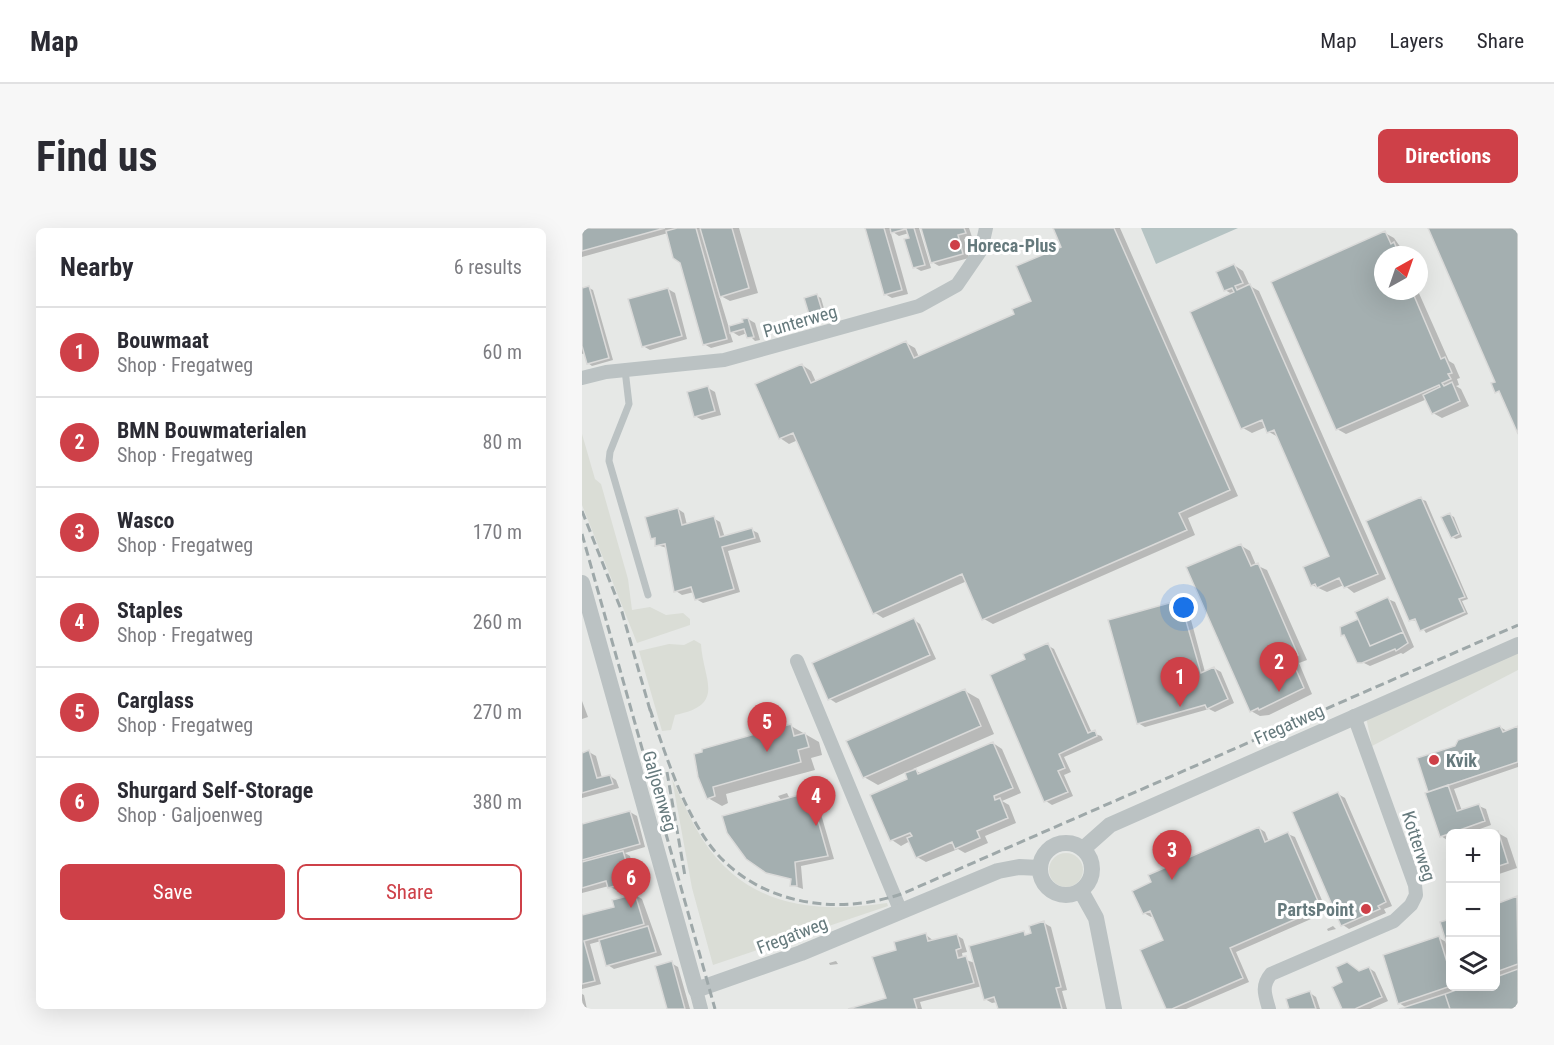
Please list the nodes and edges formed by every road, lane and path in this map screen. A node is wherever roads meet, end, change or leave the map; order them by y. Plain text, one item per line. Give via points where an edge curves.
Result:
1 (986, 228) edge
2 (626, 370) junction
3 (582, 378) edge
4 (582, 583) edge
5 (648, 595) dead end
6 (1518, 645) edge
7 (797, 661) dead end
8 (1354, 716) junction
9 (1083, 849) junction
10 (1040, 868) junction
11 (1081, 891) junction
12 (901, 912) junction
13 (696, 990) junction
14 (701, 1009) edge
15 (1114, 1009) edge
16 (1269, 1009) edge

1 - 2 street, Punterweg via 981,250 957,285 919,306 724,360
2 - 3 street, Punterweg
2 - 5 lane via 629,404 609,461
4 - 13 street, Galjoenweg
6 - 8 street, Fregatweg
7 - 12 street
8 - 9 street, Fregatweg via 1110,825
8 - 16 street, Kotterweg via 1416,895 1412,905 1394,921 1272,974 1265,981
9 - 10 street via 1073,844 1056,846 1044,857
9 - 11 street via 1092,870
10 - 11 street via 1052,891 1066,895
10 - 12 street, Fregatweg via 998,871
11 - 15 street via 1096,918
12 - 13 street, Fregatweg
13 - 14 street, Galjoenweg

